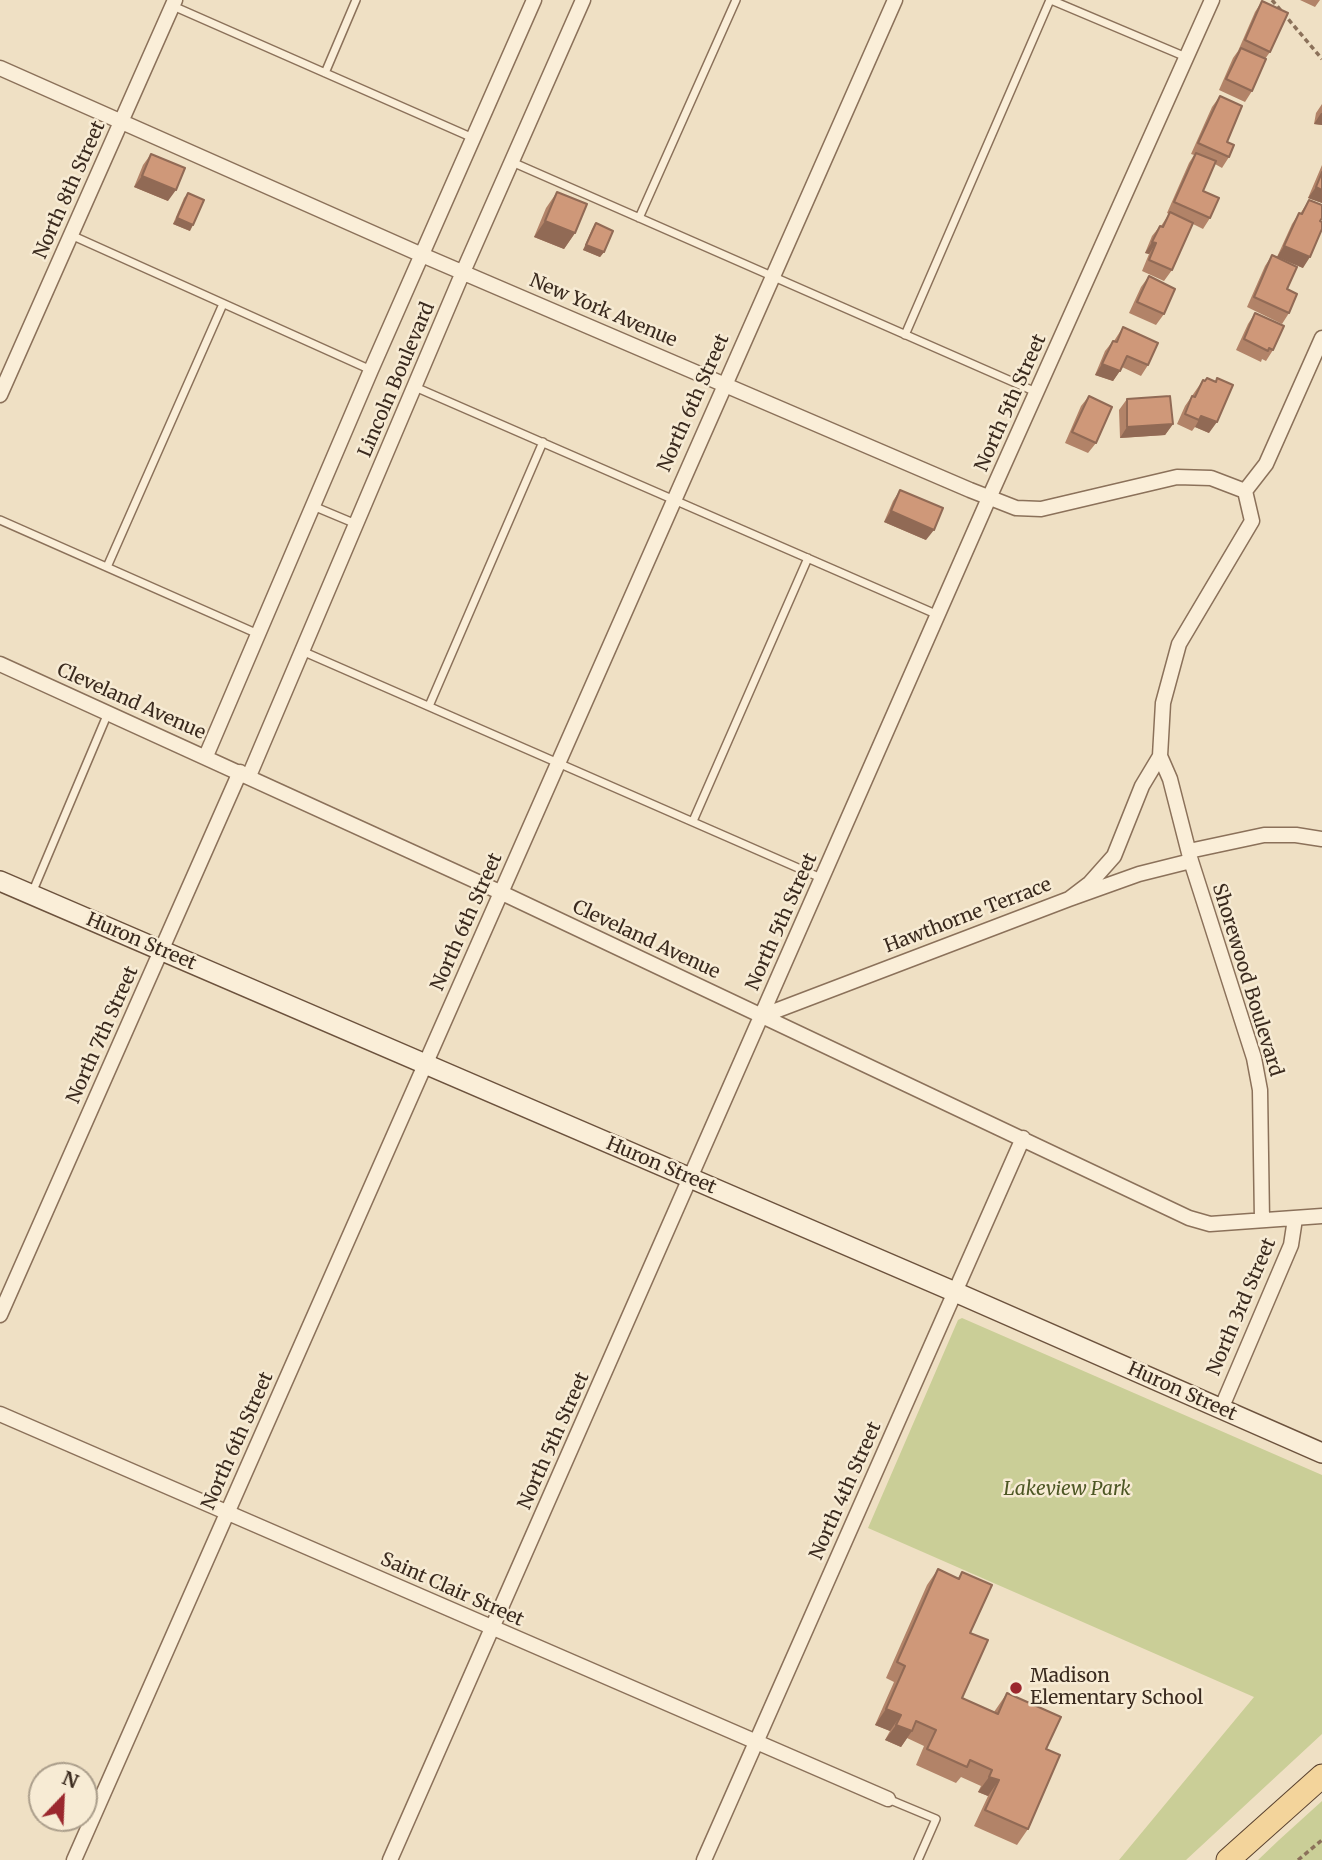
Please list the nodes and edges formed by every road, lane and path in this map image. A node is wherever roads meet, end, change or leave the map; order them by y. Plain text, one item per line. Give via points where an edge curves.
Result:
1 (356, 0) edge
2 (534, 0) edge
3 (583, 0) edge
4 (736, 0) edge
5 (895, 0) edge
6 (1050, 0) edge
7 (1212, 0) edge
8 (1272, 0) edge
9 (174, 3) edge
10 (1186, 57) junction
11 (1322, 59) edge
12 (0, 68) edge
13 (325, 73) junction
14 (122, 121) junction
15 (473, 138) junction
16 (512, 162) junction
17 (639, 218) junction
18 (71, 235) junction
19 (422, 255) junction
20 (463, 272) junction
21 (772, 276) junction
22 (223, 304) junction
23 (905, 335) junction
24 (1322, 338) edge
25 (371, 370) junction
26 (724, 383) junction
27 (415, 387) junction
28 (1037, 393) junction
29 (0, 395) edge
30 (542, 442) junction
31 (1245, 491) junction
32 (989, 498) junction
33 (673, 499) junction
34 (313, 506) junction
35 (0, 520) edge
36 (356, 524) junction
37 (808, 558) junction
38 (107, 567) junction
39 (938, 615) junction
40 (258, 634) junction
41 (302, 651) junction
42 (0, 664) edge
43 (429, 706) junction
44 (108, 713) junction
45 (206, 756) junction
46 (1160, 756) junction
47 (559, 762) junction
48 (245, 774) junction
49 (693, 821) junction
50 (1322, 839) edge
51 (1190, 856) junction
52 (822, 878) junction
53 (0, 881) edge
54 (502, 893) junction
55 (31, 894) junction
56 (1069, 899) junction
57 (161, 951) junction
58 (762, 1016) junction
59 (425, 1065) junction
60 (1023, 1138) junction
61 (690, 1178) junction
62 (1322, 1216) edge
63 (1295, 1219) junction
64 (1262, 1220) junction
65 (955, 1292) junction
66 (0, 1315) edge
67 (1221, 1409) junction
68 (0, 1414) edge
69 (1322, 1453) edge
70 (228, 1513) junction
71 (492, 1629) junction
72 (757, 1741) junction
73 (1322, 1776) edge
74 (888, 1799) joint
75 (1322, 1840) edge
76 (74, 1860) edge
77 (390, 1860) edge
78 (704, 1860) edge
79 (918, 1860) edge
80 (1228, 1860) edge
81 (1298, 1860) edge

1 - 13 lane
2 - 15 street, Lincoln Boulevard
3 - 16 street, Lincoln Boulevard
4 - 17 lane
5 - 21 street, North 6th Street
6 - 10 lane
6 - 23 lane
7 - 10 street, North 5th Street
8 - 11 path
9 - 13 lane
9 - 14 street, North 8th Street
10 - 28 street, North 5th Street
12 - 14 street, New York Avenue
13 - 15 lane
14 - 18 street, North 8th Street
14 - 19 street, New York Avenue
15 - 19 street, Lincoln Boulevard
16 - 17 lane
16 - 20 street, Lincoln Boulevard
17 - 21 lane
18 - 22 lane
18 - 29 street, North 8th Street
19 - 20 street, New York Avenue
19 - 25 street, Lincoln Boulevard
20 - 26 street, New York Avenue
20 - 27 street, Lincoln Boulevard
21 - 23 lane
21 - 26 street, North 6th Street
22 - 25 lane
22 - 38 lane
23 - 28 lane
24 - 31 street via 1266,464
25 - 34 street, Lincoln Boulevard
26 - 32 street, New York Avenue
26 - 33 street, North 6th Street
27 - 30 lane
27 - 36 street, Lincoln Boulevard
28 - 32 street, North 5th Street
30 - 33 lane
30 - 43 lane
31 - 32 street, New York Avenue via 1211,478 1177,477 1041,509 1016,508
31 - 46 street, Shorewood Boulevard via 1252,521 1179,644 1163,703
32 - 39 street, North 5th Street
33 - 37 lane
33 - 47 street, North 6th Street
34 - 36 lane
34 - 40 street, Lincoln Boulevard
35 - 38 lane
36 - 41 street, Lincoln Boulevard
37 - 39 lane
37 - 49 lane
38 - 40 lane
39 - 52 street, North 5th Street
40 - 45 street, Lincoln Boulevard
41 - 43 lane
41 - 48 street, Lincoln Boulevard
42 - 44 street, Cleveland Avenue
43 - 47 lane
44 - 45 street, Cleveland Avenue
44 - 55 lane
45 - 48 street, Cleveland Avenue
46 - 51 street, Shorewood Boulevard
46 - 56 street, Shorewood Boulevard via 1142,786 1114,856
47 - 49 lane
47 - 54 street, North 6th Street
48 - 54 street, Cleveland Avenue
48 - 57 street, North 7th Street
49 - 52 lane
50 - 51 street, Hawthorne Terrace via 1264,835
51 - 56 street, Hawthorne Terrace
51 - 64 street, Shorewood Boulevard via 1254,1058 1260,1090
52 - 58 street, North 5th Street
53 - 55 street, Huron Street
54 - 58 street, Cleveland Avenue
54 - 59 street, North 6th Street
55 - 57 street, Huron Street
56 - 58 street, Hawthorne Terrace
57 - 59 street, Huron Street
57 - 66 street, North 7th Street
58 - 60 street, Cleveland Avenue
58 - 61 street, North 5th Street
59 - 61 street, Huron Street
59 - 70 street, North 6th Street
60 - 64 street, Cleveland Avenue via 1189,1219 1210,1224
60 - 65 street, North 4th Street
61 - 65 street, Huron Street
61 - 71 street, North 5th Street
62 - 63 street, Cleveland Avenue
63 - 64 street, Cleveland Avenue
63 - 67 street, North 3rd Street via 1291,1245
65 - 67 street, Huron Street
65 - 72 street, North 4th Street
67 - 69 street, Huron Street
68 - 70 street, Saint Clair Street
70 - 71 street, Saint Clair Street
70 - 76 street, North 6th Street
71 - 72 street, Saint Clair Street
71 - 77 street, North 5th Street
72 - 74 street, Saint Clair Street
72 - 78 street, North 4th Street
73 - 80 main road
74 - 79 lane via 936,1819
75 - 81 path

